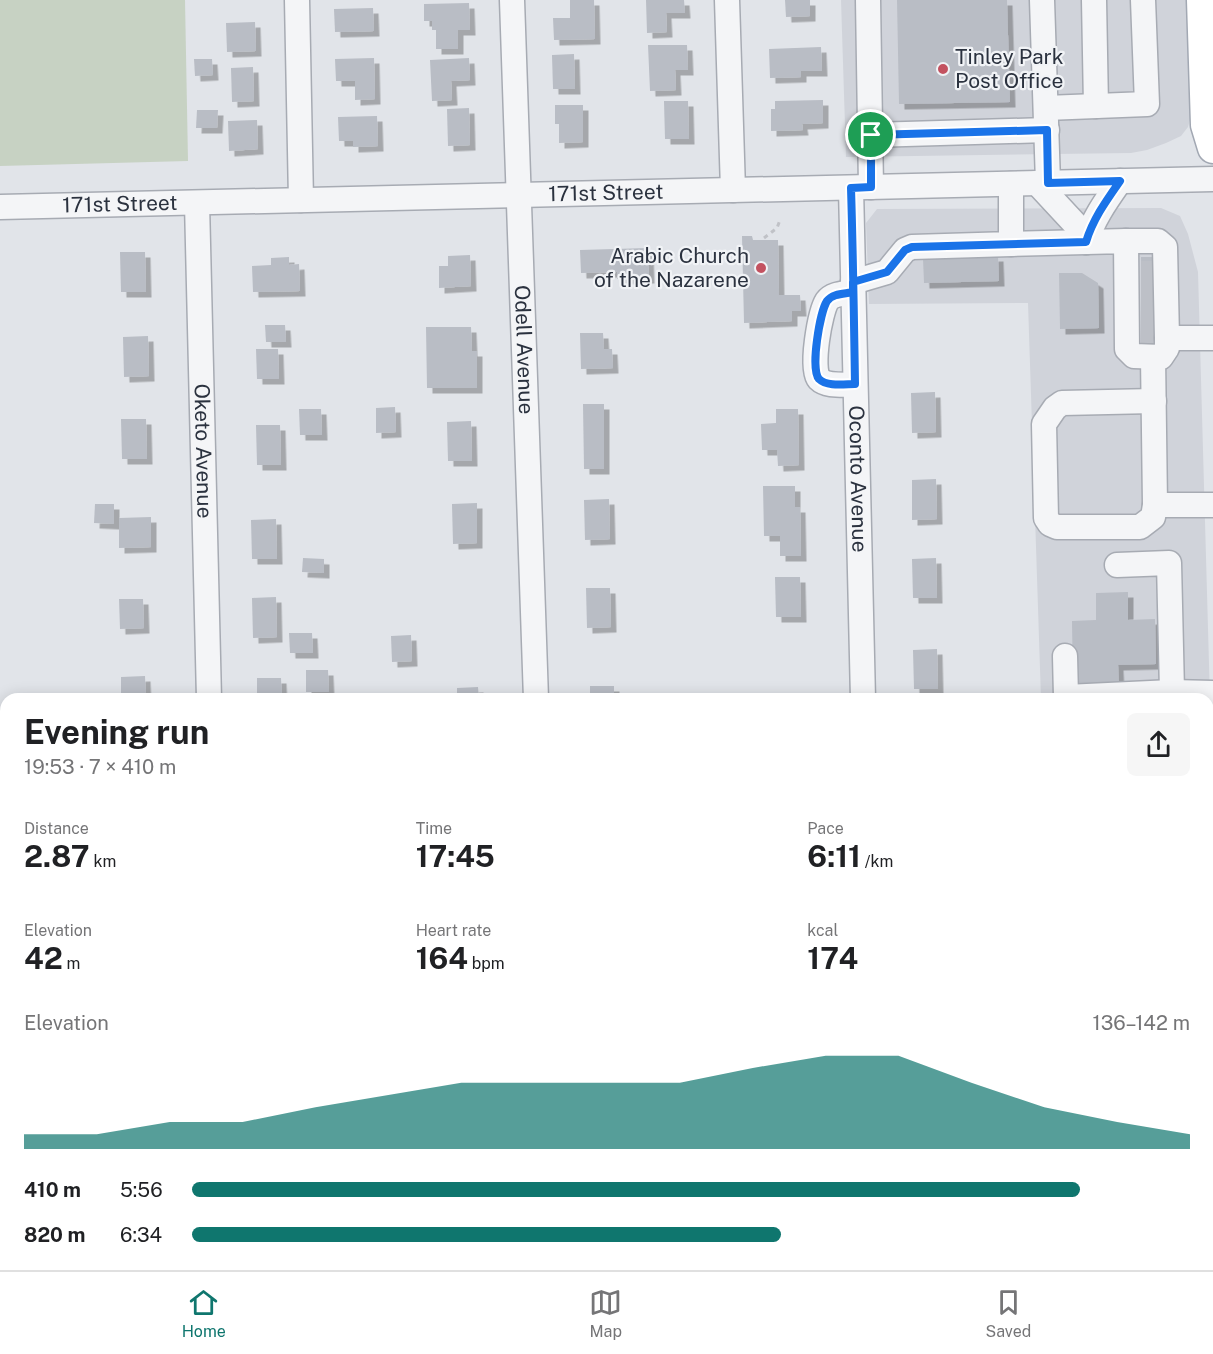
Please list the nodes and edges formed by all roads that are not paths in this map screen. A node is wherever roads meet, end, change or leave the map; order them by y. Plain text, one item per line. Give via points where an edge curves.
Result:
1 (297, 0) edge
2 (512, 0) edge
3 (728, 0) edge
4 (867, 0) edge
5 (1042, 0) edge
6 (1094, 0) edge
7 (1143, 0) edge
8 (1202, 0) edge
9 (1096, 106) junction
10 (1047, 119) junction
11 (871, 135) junction
12 (1213, 148) edge
13 (1213, 179) edge
14 (1120, 181) junction
15 (1043, 183) junction
16 (1011, 184) junction
17 (861, 187) junction
18 (733, 190) junction
19 (519, 195) junction
20 (301, 200) junction
21 (197, 202) junction
22 (0, 207) edge
23 (1126, 241) junction
24 (1086, 242) junction
25 (1011, 243) junction
26 (853, 250) junction
27 (887, 272) junction
28 (853, 287) junction
29 (1149, 307) junction
30 (1213, 338) edge
31 (855, 384) junction
32 (1154, 401) junction
33 (1213, 506) edge
34 (1154, 511) junction
35 (1117, 565) dead end
36 (1065, 656) dead end
37 (1172, 692) junction
38 (209, 693) edge
39 (536, 693) edge
40 (863, 693) edge
41 (1066, 693) edge
42 (1162, 693) edge
43 (1213, 693) edge

1 - 20 street
2 - 19 street, Odell Avenue
3 - 18 street
4 - 11 street, Oconto Avenue
5 - 10 street
6 - 9 street
7 - 9 street via 1147,104
8 - 12 main road via 1206,124
9 - 10 street
10 - 11 street
10 - 15 street
11 - 17 street, Oconto Avenue
13 - 14 street, 171st Street
14 - 15 street, 171st Street
14 - 24 street via 1098,213
15 - 16 street, 171st Street
15 - 24 street
16 - 17 street, 171st Street
16 - 25 street
17 - 18 street, 171st Street
17 - 26 street, Oconto Avenue
18 - 19 street, 171st Street
19 - 20 street, 171st Street
19 - 39 street, Odell Avenue
20 - 21 street, 171st Street
21 - 22 street, 171st Street
21 - 38 street, Oketo Avenue
23 - 24 street
23 - 29 street
23 - 29 street via 1158,241 1165,247
24 - 25 street
25 - 27 street via 912,247
26 - 27 street
26 - 28 street, Oconto Avenue
27 - 28 street
28 - 31 street, Oconto Avenue
28 - 31 street via 827,301 819,323 815,371 819,379 829,384
29 - 30 street
29 - 32 street
31 - 40 street, Oconto Avenue
32 - 34 street
32 - 34 street via 1062,403 1044,424 1046,518 1050,524 1140,527
33 - 34 street
35 - 37 street via 1169,562
36 - 41 street
37 - 42 street
37 - 43 street

